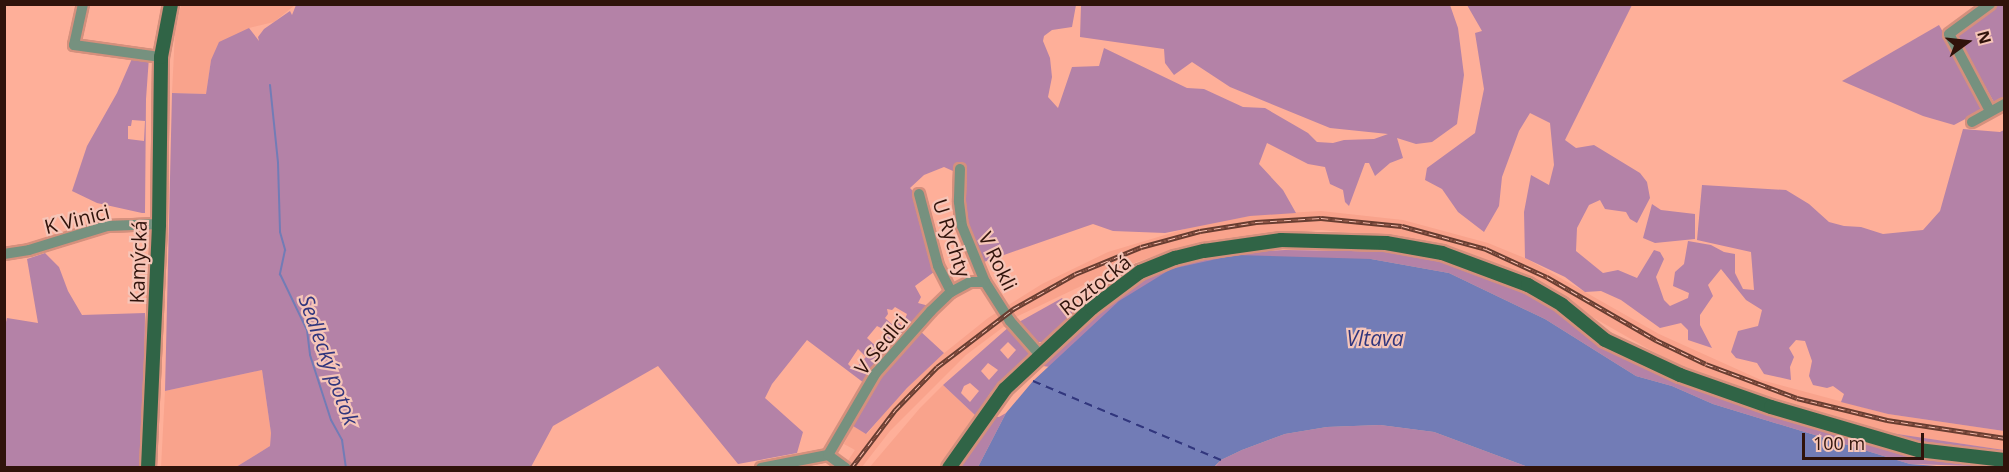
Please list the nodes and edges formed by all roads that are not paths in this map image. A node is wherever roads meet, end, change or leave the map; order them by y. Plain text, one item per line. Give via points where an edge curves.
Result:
1 (83, 4) edge
2 (171, 4) edge
3 (1990, 4) edge
4 (161, 57) junction
5 (2004, 104) edge
6 (1990, 111) junction
7 (1972, 122) dead end
8 (960, 169) dead end
9 (919, 195) dead end
10 (159, 224) junction
11 (4, 254) edge
12 (985, 282) junction
13 (951, 292) junction
14 (1040, 355) junction
15 (828, 455) junction
16 (2004, 460) edge
17 (148, 468) edge
18 (761, 468) edge
19 (846, 468) edge
20 (949, 468) edge

1 - 4 street via 74,45
2 - 4 main road, Kamýcká
3 - 6 street via 1949,34
4 - 10 main road, Kamýcká
5 - 6 street
6 - 7 street
8 - 12 street, V Rokli via 962,226
9 - 13 street, U Rychty via 938,266
10 - 11 street, K Vinici via 107,226
10 - 17 main road, Kamýcká
12 - 13 street, V Sedlci via 970,282
12 - 14 street, V Rokli via 1010,321
13 - 15 street, V Sedlci via 876,373
14 - 16 main road, Roztocká via 1092,308 1156,264 1204,251 1281,240 1360,241 1424,248 1519,282 1557,302 1605,340 1680,375 1771,407 1918,450
14 - 20 main road, Roztocká via 1005,390
15 - 18 street
15 - 19 street

